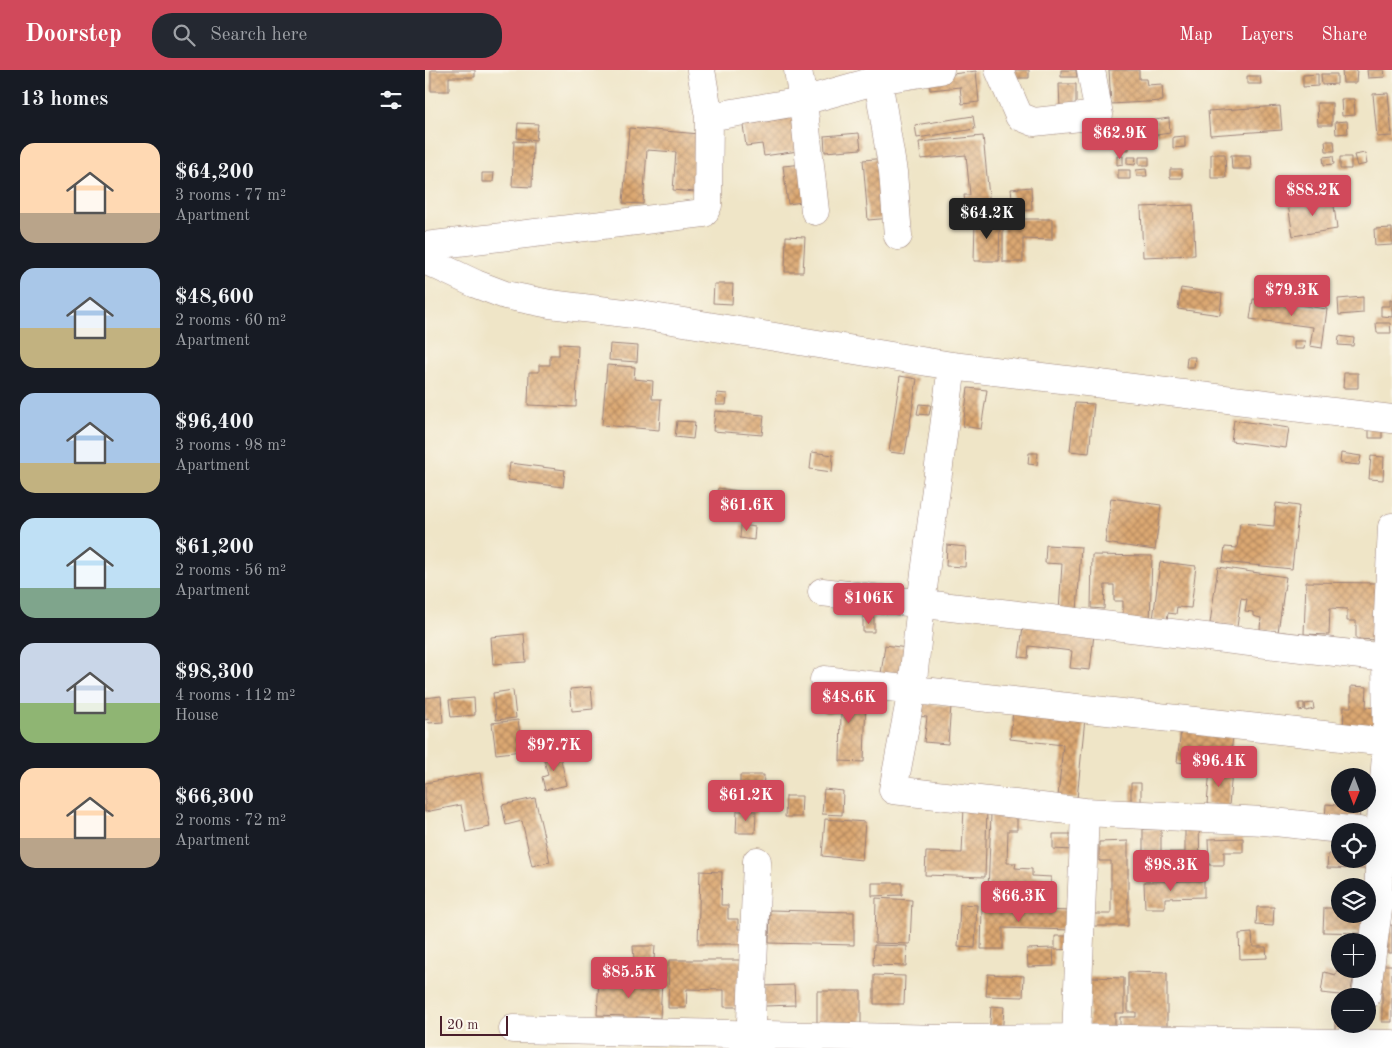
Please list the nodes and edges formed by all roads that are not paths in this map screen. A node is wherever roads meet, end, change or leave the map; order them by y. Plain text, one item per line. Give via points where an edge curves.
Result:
1 (701, 70) edge
2 (798, 70) edge
3 (940, 70) edge
4 (999, 70) edge
5 (1091, 70) edge
6 (879, 75) edge
7 (803, 101) junction
8 (709, 117) junction
9 (815, 211) dead end
10 (898, 236) dead end
11 (425, 246) edge
12 (425, 260) edge
13 (952, 366) junction
14 (1392, 419) edge
15 (1392, 527) edge
16 (822, 592) dead end
17 (921, 604) junction
18 (1386, 658) junction
19 (824, 680) dead end
20 (912, 690) junction
21 (1387, 742) junction
22 (1388, 787) edge
23 (1085, 812) junction
24 (1373, 823) edge
25 (1331, 828) edge
26 (757, 861) dead end
27 (1376, 866) edge
28 (1385, 910) edge
29 (1368, 988) edge
30 (513, 1029) dead end
31 (1076, 1038) junction
32 (1360, 1039) edge
33 (750, 1042) edge
34 (1392, 1044) edge

1 - 8 street
2 - 7 street
3 - 6 street
4 - 5 street via 1019,116 1034,122 1099,115
6 - 7 street
6 - 10 street via 893,172
7 - 8 street
7 - 9 street
8 - 11 street via 708,205 703,213
12 - 13 street via 505,295
13 - 14 street
13 - 17 street
15 - 18 street
16 - 17 street
17 - 18 street
17 - 20 street
18 - 21 street
19 - 20 street
20 - 21 street
20 - 23 street via 893,790
21 - 22 street
22 - 24 street
23 - 25 street via 1264,821
23 - 31 street
26 - 33 street
27 - 28 street
28 - 29 street
30 - 33 street
31 - 32 street
31 - 33 street
32 - 34 street

